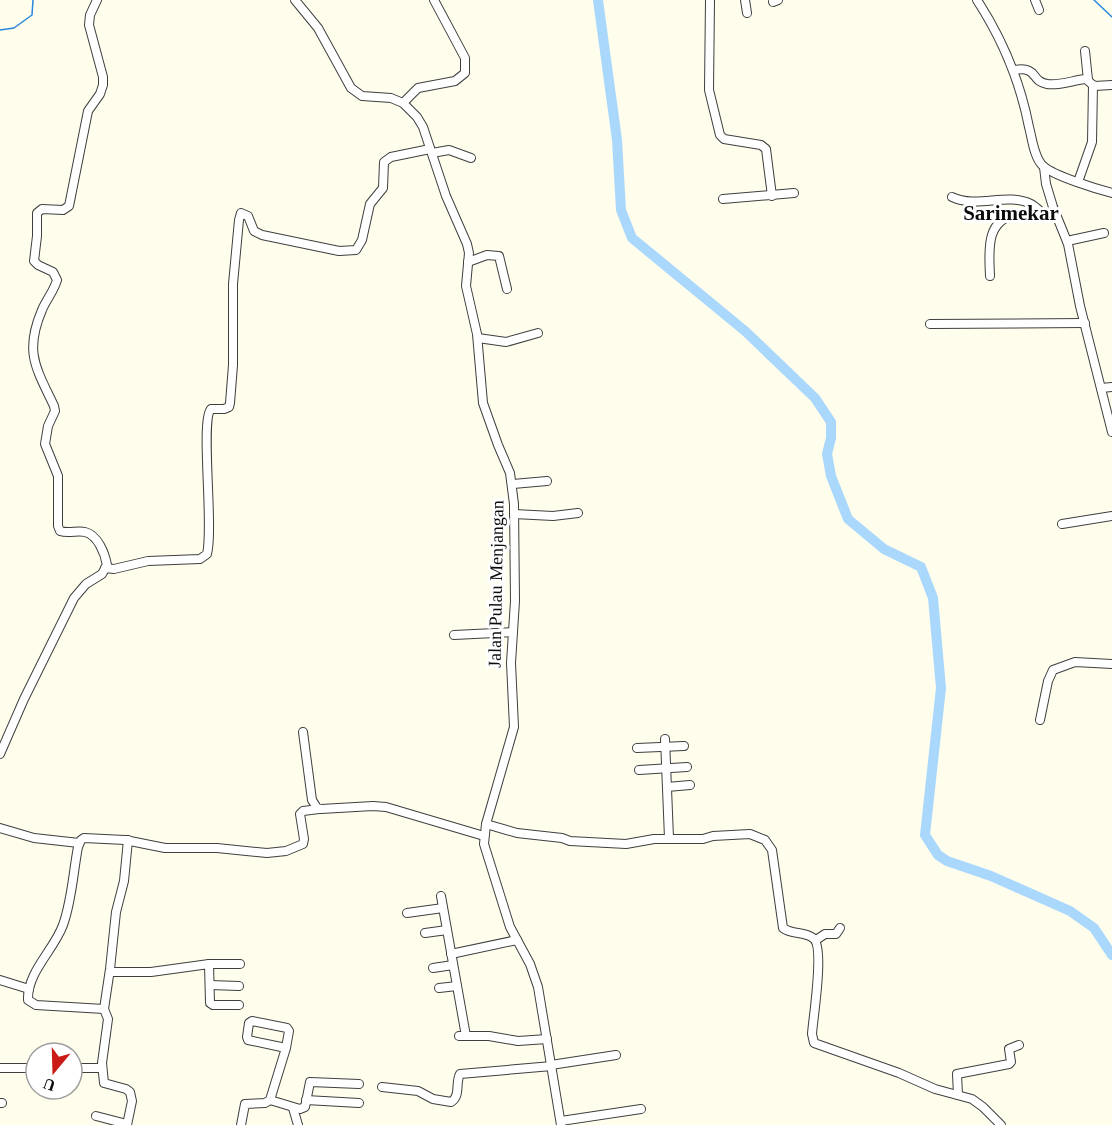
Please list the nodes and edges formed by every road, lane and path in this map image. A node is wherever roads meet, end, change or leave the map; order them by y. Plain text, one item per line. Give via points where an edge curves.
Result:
1 (97, 0) edge
2 (295, 0) edge
3 (434, 0) edge
4 (710, 0) edge
5 (745, 0) edge
6 (977, 0) edge
7 (1035, 0) edge
8 (1039, 10) dead end
9 (747, 13) dead end
10 (1085, 51) dead end
11 (1014, 70) junction
12 (1091, 83) junction
13 (1112, 85) edge
14 (403, 103) junction
15 (431, 151) junction
16 (471, 158) dead end
17 (1044, 166) junction
18 (1078, 182) junction
19 (794, 193) dead end
20 (1112, 193) edge
21 (772, 196) junction
22 (952, 197) dead end
23 (723, 199) dead end
24 (1051, 215) junction
25 (1104, 233) dead end
26 (1067, 241) junction
27 (468, 261) junction
28 (990, 276) dead end
29 (507, 289) dead end
30 (1085, 323) junction
31 (930, 324) dead end
32 (538, 333) dead end
33 (478, 338) junction
34 (1112, 387) edge
35 (1101, 388) junction
36 (1112, 432) edge
37 (547, 481) dead end
38 (513, 484) junction
39 (578, 513) dead end
40 (514, 514) junction
41 (1112, 516) edge
42 (1062, 524) dead end
43 (105, 568) junction
44 (513, 632) junction
45 (454, 635) dead end
46 (1112, 664) edge
47 (1040, 720) dead end
48 (303, 732) dead end
49 (665, 743) junction
50 (684, 746) dead end
51 (637, 748) dead end
52 (0, 754) edge
53 (687, 767) dead end
54 (666, 768) junction
55 (639, 771) dead end
56 (690, 785) dead end
57 (667, 787) junction
58 (319, 809) junction
59 (486, 824) junction
60 (0, 828) edge
61 (484, 836) junction
62 (669, 838) junction
63 (128, 840) junction
64 (79, 843) junction
65 (441, 896) dead end
66 (443, 908) junction
67 (407, 913) dead end
68 (840, 928) dead end
69 (447, 930) junction
70 (425, 933) dead end
71 (516, 940) junction
72 (816, 940) junction
73 (451, 954) junction
74 (209, 964) junction
75 (240, 964) dead end
76 (453, 965) junction
77 (433, 968) dead end
78 (110, 972) junction
79 (0, 980) edge
80 (210, 985) junction
81 (239, 986) dead end
82 (457, 986) junction
83 (440, 988) dead end
84 (29, 989) junction
85 (239, 1005) dead end
86 (104, 1009) junction
87 (547, 1039) junction
88 (1019, 1045) dead end
89 (286, 1048) junction
90 (616, 1055) dead end
91 (551, 1066) junction
92 (0, 1068) edge
93 (24, 1068) edge
94 (84, 1068) edge
95 (102, 1068) junction
96 (359, 1084) dead end
97 (382, 1087) dead end
98 (958, 1095) junction
99 (270, 1100) junction
100 (306, 1100) junction
101 (359, 1102) dead end
102 (293, 1108) junction
103 (641, 1109) dead end
104 (96, 1116) dead end
105 (561, 1123) edge
106 (127, 1125) edge
107 (241, 1125) edge
108 (298, 1125) edge
109 (1001, 1125) edge

1 - 43 street via 89,22 103,85 88,111 69,206 63,210 42,209 36,218 34,261 53,272 57,280 40,313 32,352 55,411 45,444 58,476 58,526 60,531 85,532 95,539 106,560
2 - 14 street via 318,28 351,88 362,96 380,96
3 - 14 street via 465,58 466,68 455,81 418,88
4 - 21 street via 709,90 720,135 766,149
5 - 9 street
6 - 11 street
7 - 8 street
10 - 12 street
11 - 12 street via 1031,70 1039,81 1049,84
11 - 17 street via 1034,145
12 - 13 street
12 - 18 street via 1092,142
14 - 15 street, Jalan Pulau Menjangan via 423,127
15 - 16 street via 449,150
15 - 27 street, Jalan Pulau Menjangan via 467,244
15 - 43 street via 391,157 384,162 383,188 370,204 356,250 269,238 255,231 248,216 241,213 233,284 230,403 224,409 211,409 207,416 207,554 200,559 156,560
17 - 18 street
17 - 24 street
18 - 20 street
19 - 21 street
21 - 23 street
22 - 24 street via 968,202 1024,202
24 - 26 street
24 - 28 street via 1018,214 995,226 990,243
25 - 26 street
26 - 30 street
27 - 29 street via 500,256
27 - 33 street, Jalan Pulau Menjangan via 467,293
30 - 31 street
30 - 35 street
32 - 33 street via 506,342
33 - 38 street, Jalan Pulau Menjangan via 483,403
34 - 35 street
35 - 36 street
37 - 38 street
38 - 40 street, Jalan Pulau Menjangan
39 - 40 street
40 - 44 street, Jalan Pulau Menjangan
41 - 42 street
43 - 52 street via 74,598
44 - 45 street
44 - 59 street, Jalan Pulau Menjangan via 514,727
46 - 47 street via 1076,662 1053,670
48 - 58 street via 312,800
49 - 50 street
49 - 51 street
49 - 54 street
53 - 54 street
54 - 55 street
54 - 57 street
56 - 57 street
57 - 62 street
58 - 61 street via 382,806
58 - 63 street via 300,814 303,844 280,852 165,848
59 - 61 street, Jalan Pulau Menjangan
59 - 62 street via 573,841 626,844
60 - 64 street via 34,838
61 - 71 street, Jalan Pulau Menjangan
62 - 72 street via 741,834 765,840 772,850 783,928
63 - 64 street via 84,838
63 - 78 street
64 - 84 street via 65,920
65 - 66 street
66 - 67 street
66 - 69 street
68 - 72 street via 836,934 825,934
69 - 70 street
69 - 73 street
71 - 73 street
71 - 87 street, Jalan Pulau Menjangan via 535,979
72 - 98 street via 814,1043
73 - 76 street
74 - 75 street
74 - 78 street via 151,972
74 - 80 street
76 - 77 street
76 - 82 street
78 - 86 street
79 - 84 street
80 - 81 street
80 - 85 street via 211,1004
82 - 83 street
82 - 87 street via 463,1036 518,1041
84 - 86 street via 28,1000 32,1004
86 - 95 street via 108,1019
87 - 91 street, Jalan Pulau Menjangan
88 - 98 street via 1009,1049 1009,1064 957,1074
89 - 89 street via 287,1028 250,1022 248,1040
89 - 99 street
90 - 91 street
91 - 97 street via 460,1074 455,1100 451,1102 433,1099 418,1090
91 - 105 street, Jalan Pulau Menjangan
92 - 93 street
94 - 95 street
95 - 106 street via 104,1083 130,1092
96 - 100 street via 311,1082
98 - 109 street via 978,1102
99 - 102 street
99 - 107 street via 245,1104
100 - 101 street
100 - 102 street via 303,1108
102 - 108 street
103 - 105 street
104 - 106 street

